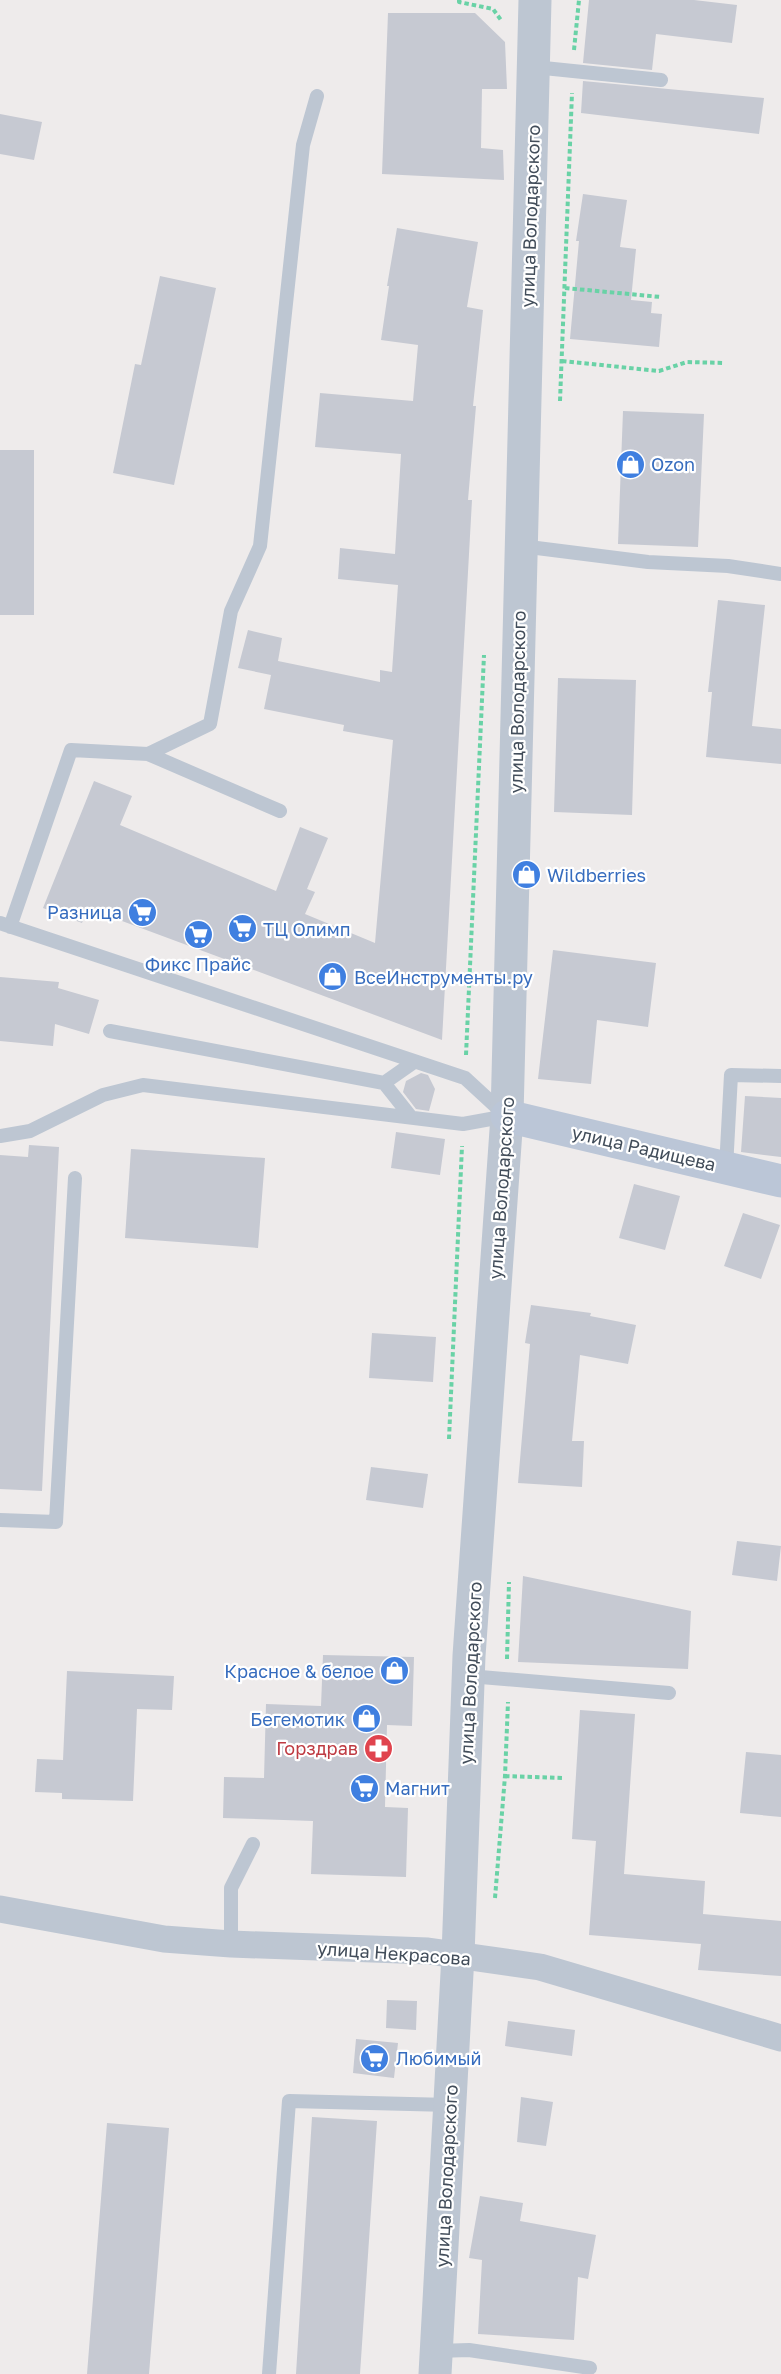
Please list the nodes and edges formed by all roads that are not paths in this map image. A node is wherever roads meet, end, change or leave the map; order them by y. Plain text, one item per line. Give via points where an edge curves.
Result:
1 (535, 0) edge
2 (534, 67) junction
3 (661, 80) dead end
4 (317, 96) dead end
5 (521, 546) junction
6 (781, 574) edge
7 (148, 754) junction
8 (280, 811) dead end
9 (5, 925) edge
10 (110, 1031) dead end
11 (414, 1062) junction
12 (781, 1076) edge
13 (384, 1083) junction
14 (507, 1116) junction
15 (411, 1117) junction
16 (0, 1136) edge
17 (726, 1168) junction
18 (75, 1178) dead end
19 (781, 1181) edge
20 (0, 1520) edge
21 (469, 1676) junction
22 (669, 1693) dead end
23 (253, 1844) dead end
24 (0, 1909) edge
25 (231, 1944) junction
26 (458, 1955) junction
27 (781, 2038) edge
28 (450, 2105) junction
29 (436, 2362) edge
30 (590, 2368) dead end
31 (269, 2374) edge

1 - 2 street, улица Володарского
2 - 3 lane
2 - 5 street, улица Володарского
4 - 7 lane via 303,145 260,546 231,611 210,724
5 - 6 lane
5 - 14 street, улица Володарского
7 - 8 lane
7 - 9 lane via 71,750
9 - 11 lane
10 - 13 lane
11 - 13 lane
11 - 14 lane via 465,1078
12 - 17 lane via 731,1075
13 - 15 lane
14 - 15 lane via 463,1124
14 - 17 main road, улица Радищева
14 - 21 street, улица Володарского
15 - 16 lane via 142,1085 103,1095 30,1131
17 - 19 main road, улица Радищева
18 - 20 lane via 56,1521
21 - 22 lane
21 - 26 street, улица Володарского
23 - 25 lane via 231,1888
24 - 25 street, улица Некрасова via 164,1939
25 - 26 street, улица Некрасова
26 - 27 street, улица Некрасова via 540,1967
26 - 28 street, улица Володарского
28 - 29 street, улица Володарского
28 - 31 lane via 289,2101
29 - 30 lane via 469,2350

